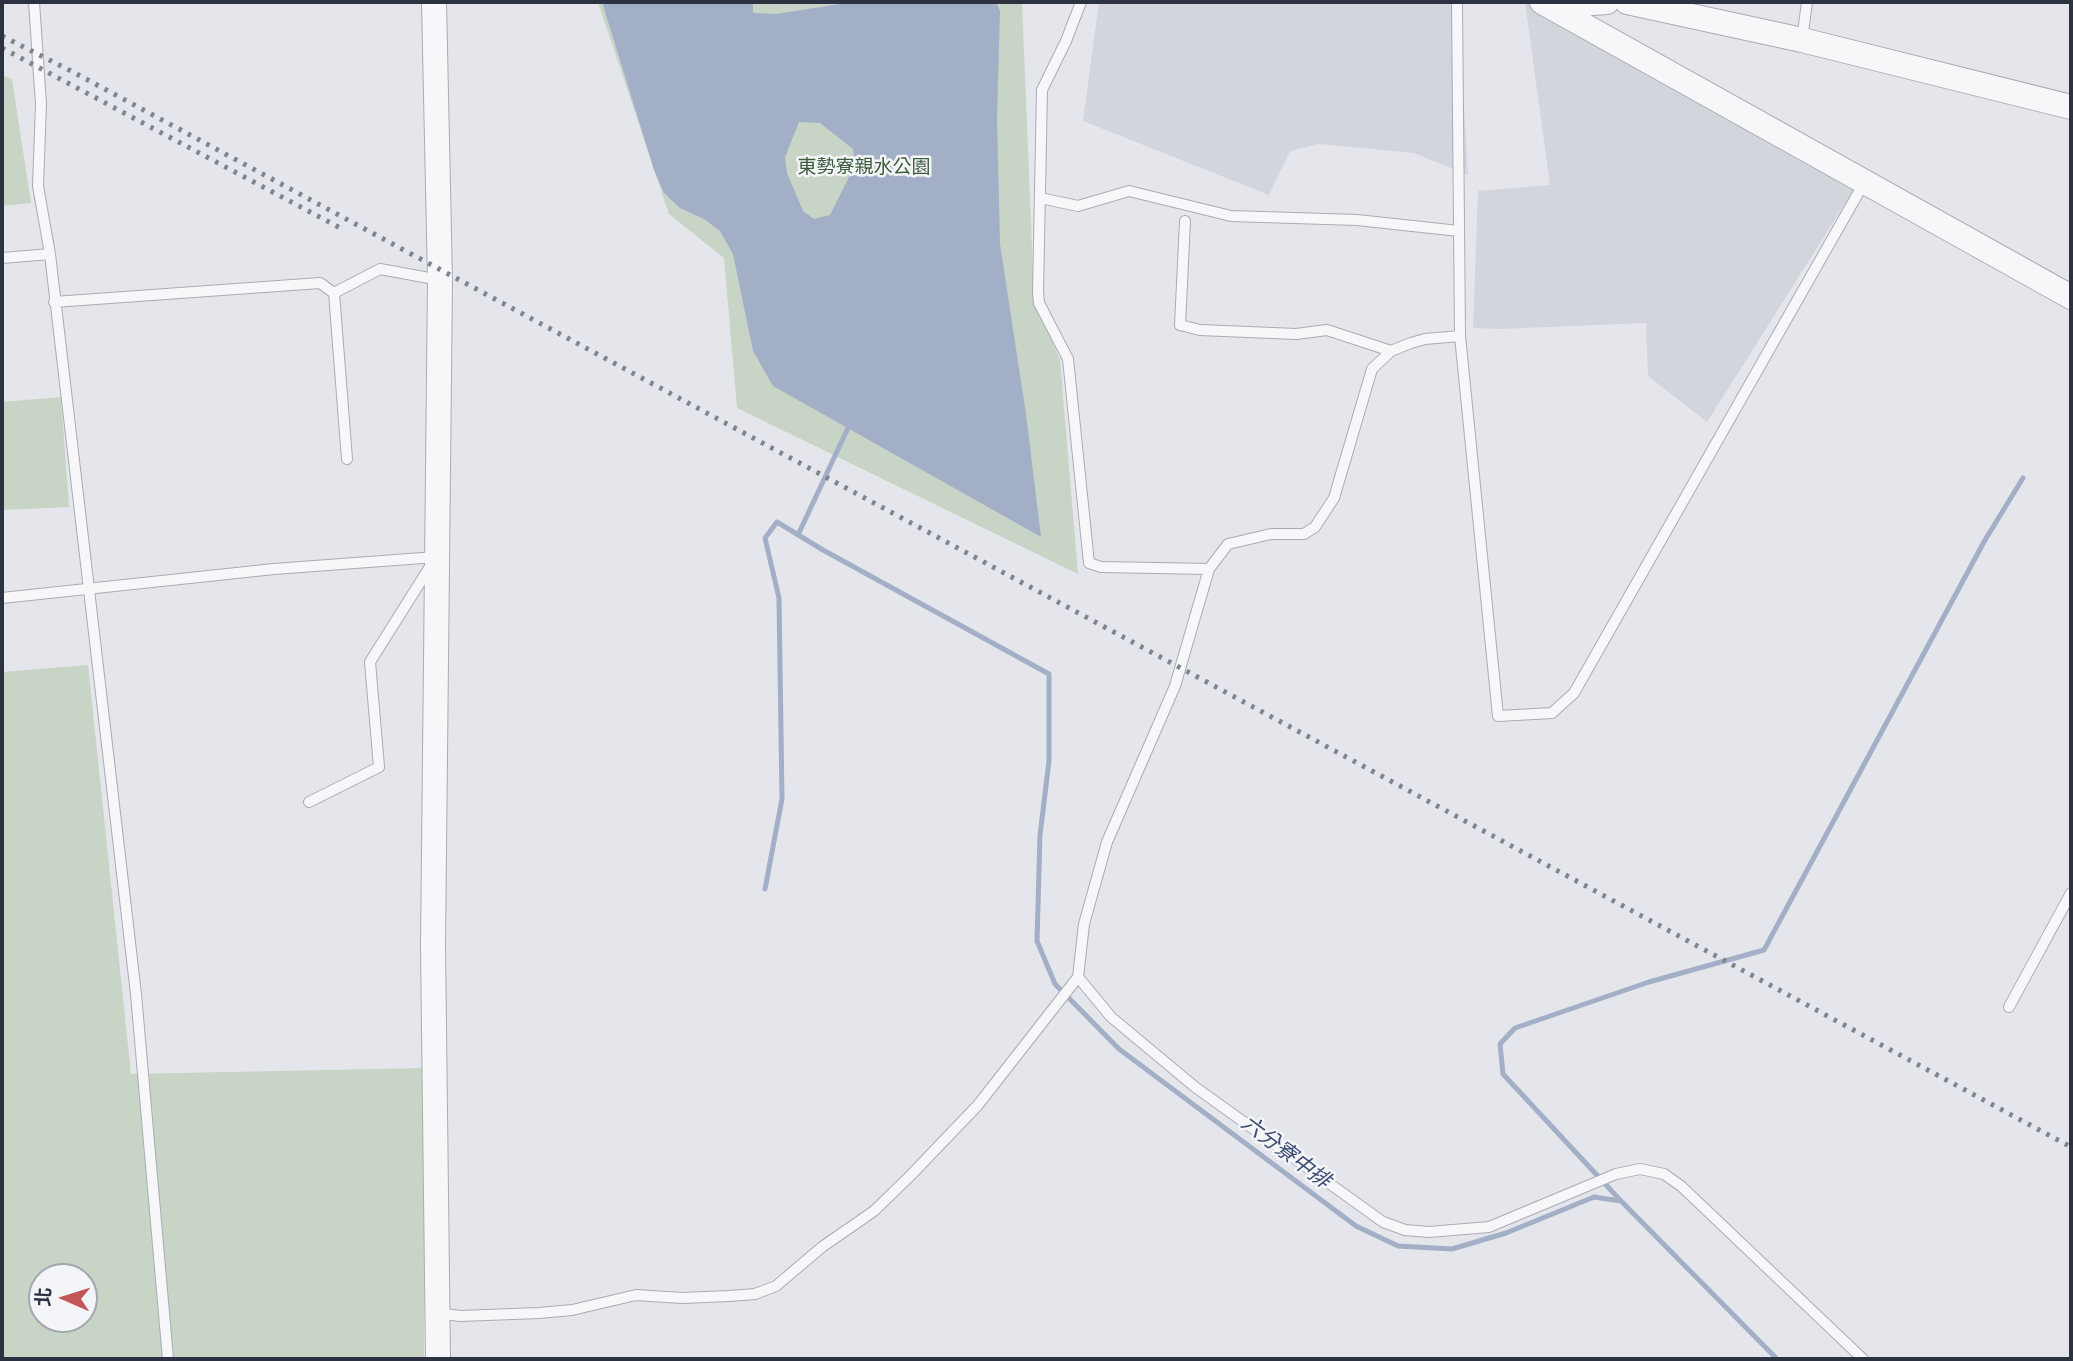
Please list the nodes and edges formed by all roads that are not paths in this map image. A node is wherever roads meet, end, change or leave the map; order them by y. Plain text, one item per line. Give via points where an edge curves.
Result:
1 (34, 2) edge
2 (434, 2) edge
3 (1081, 2) edge
4 (1457, 2) edge
5 (1607, 2) edge
6 (1627, 2) edge
7 (1807, 2) edge
8 (1546, 4) edge
9 (1802, 40) junction
10 (2071, 107) edge
11 (1865, 181) junction
12 (1040, 198) junction
13 (1185, 220) dead end
14 (1459, 231) junction
15 (50, 254) junction
16 (2, 258) edge
17 (440, 280) junction
18 (334, 293) junction
19 (2071, 297) edge
20 (54, 302) junction
21 (1460, 336) junction
22 (1391, 351) junction
23 (346, 459) dead end
24 (436, 557) junction
25 (1209, 569) junction
26 (88, 590) junction
27 (2, 598) edge
28 (309, 802) dead end
29 (2071, 894) edge
30 (1076, 980) junction
31 (2009, 1007) dead end
32 (438, 1313) junction
33 (168, 1359) edge
34 (438, 1359) edge
35 (1863, 1359) edge

1 - 15 lane via 41,104 38,186
2 - 17 street
3 - 12 lane via 1042,90
4 - 14 lane
5 - 8 street
6 - 9 street
7 - 9 lane
8 - 11 street
9 - 10 street
11 - 19 street
11 - 21 lane via 1574,693 1552,713 1498,716
12 - 14 lane via 1078,206 1129,191 1231,216 1357,220
12 - 25 lane via 1039,303 1068,359 1089,563
13 - 22 lane via 1180,325 1296,334 1327,330
14 - 21 lane
15 - 16 lane
15 - 20 lane
17 - 18 lane via 380,269
17 - 24 street
18 - 20 lane via 320,283
18 - 23 lane
20 - 26 lane
21 - 22 lane via 1425,339
22 - 25 lane via 1372,369 1334,498 1315,527 1304,534 1271,534 1228,544
24 - 26 lane
24 - 28 lane via 370,662 379,767
24 - 32 street via 433,945
25 - 30 lane via 1175,686 1107,842 1084,924
26 - 27 lane
26 - 33 lane via 136,994
29 - 31 lane
30 - 32 lane via 978,1105 911,1175 874,1211 776,1286 729,1296 636,1295 539,1313
30 - 35 lane via 1111,1017 1195,1087 1383,1222 1430,1232 1489,1227 1616,1174 1640,1169 1664,1174
32 - 34 street

